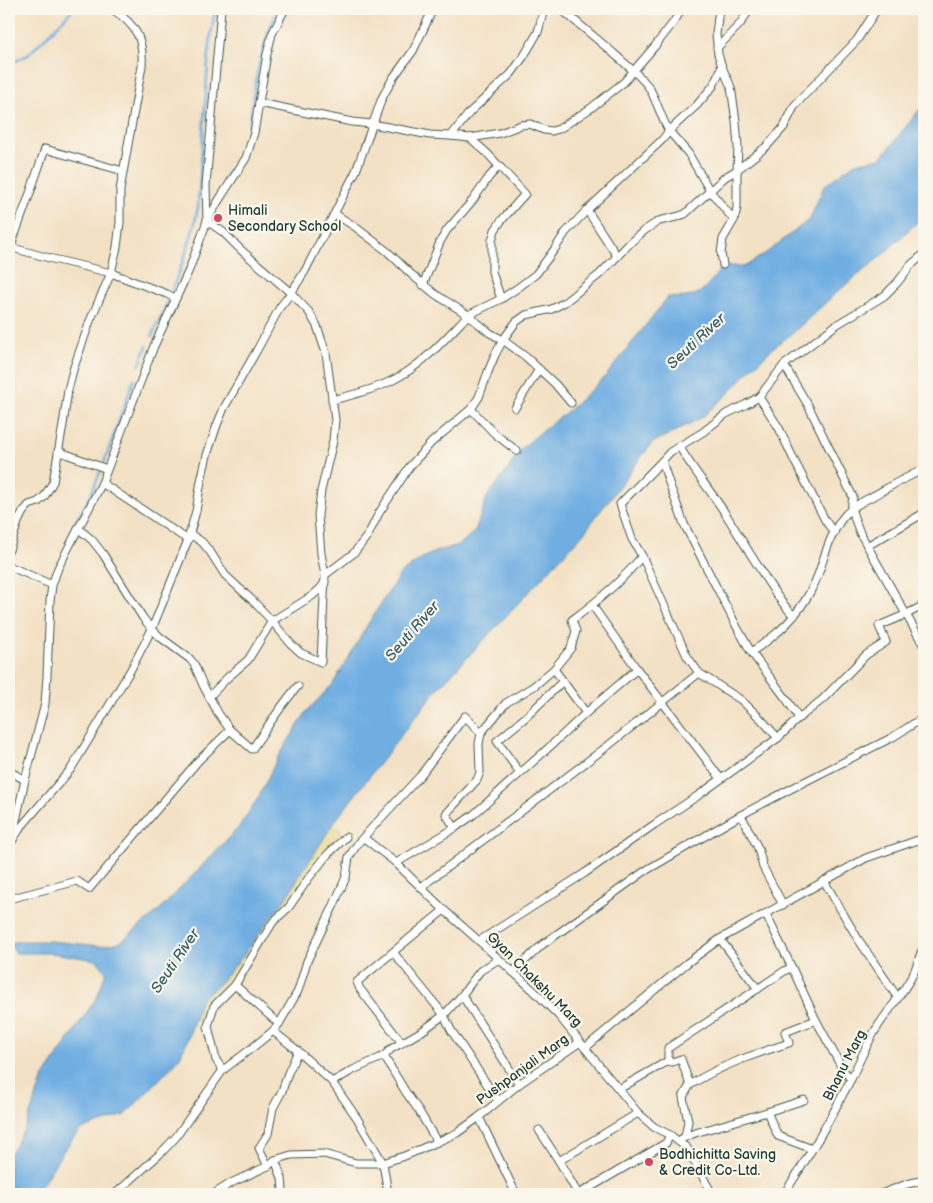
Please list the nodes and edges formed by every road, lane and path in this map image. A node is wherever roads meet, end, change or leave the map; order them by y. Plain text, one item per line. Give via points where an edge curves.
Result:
1 (112, 9) edge
2 (221, 9) edge
3 (285, 9) edge
4 (433, 9) edge
5 (544, 9) edge
6 (562, 9) edge
7 (682, 9) edge
8 (719, 9) edge
9 (750, 9) edge
10 (876, 9) edge
11 (717, 48) junction
12 (722, 67) junction
13 (634, 72) junction
14 (259, 104) junction
15 (372, 124) junction
16 (669, 131) junction
17 (450, 136) junction
18 (470, 138) junction
19 (499, 166) junction
20 (737, 170) junction
21 (123, 171) junction
22 (710, 190) junction
23 (588, 210) junction
24 (335, 214) junction
25 (734, 220) junction
26 (207, 221) junction
27 (10, 248) edge
28 (924, 254) edge
29 (617, 256) junction
30 (724, 265) dead end
31 (111, 272) junction
32 (423, 285) junction
33 (291, 293) junction
34 (175, 298) junction
35 (501, 299) junction
36 (468, 315) junction
37 (503, 340) junction
38 (784, 365) junction
39 (539, 369) junction
40 (759, 397) junction
41 (332, 400) junction
42 (571, 403) dead end
43 (515, 408) dead end
44 (471, 410) junction
45 (679, 446) junction
46 (58, 451) junction
47 (517, 451) dead end
48 (662, 461) junction
49 (107, 469) junction
50 (924, 469) edge
51 (102, 483) junction
52 (851, 509) junction
53 (924, 513) edge
54 (78, 528) junction
55 (834, 533) junction
56 (189, 537) junction
57 (867, 546) junction
58 (9, 550) edge
59 (642, 556) junction
60 (9, 566) edge
61 (325, 578) junction
62 (52, 585) junction
63 (592, 605) junction
64 (924, 605) edge
65 (907, 614) junction
66 (794, 616) junction
67 (272, 621) junction
68 (152, 629) junction
69 (924, 646) edge
70 (751, 652) junction
71 (554, 669) junction
72 (637, 669) junction
73 (699, 673) junction
74 (563, 681) junction
75 (298, 686) dead end
76 (209, 697) junction
77 (662, 702) junction
78 (586, 713) junction
79 (924, 717) edge
80 (799, 718) junction
81 (230, 730) junction
82 (481, 733) junction
83 (778, 738) junction
84 (9, 771) edge
85 (520, 772) junction
86 (721, 779) junction
87 (25, 780) junction
88 (741, 815) junction
89 (455, 828) junction
90 (346, 837) dead end
91 (364, 838) junction
92 (924, 838) edge
93 (9, 846) edge
94 (396, 863) junction
95 (824, 881) junction
96 (421, 887) junction
97 (9, 899) edge
98 (782, 905) junction
99 (444, 910) junction
100 (766, 914) junction
101 (720, 939) junction
102 (479, 940) junction
103 (393, 952) junction
104 (923, 953) edge
105 (499, 959) junction
106 (792, 968) junction
107 (513, 972) junction
108 (235, 985) junction
109 (758, 989) junction
110 (462, 995) junction
111 (898, 998) junction
112 (444, 1015) junction
113 (816, 1020) junction
114 (279, 1024) junction
115 (273, 1031) junction
116 (402, 1043) junction
117 (583, 1045) junction
118 (298, 1051) junction
119 (384, 1056) junction
120 (668, 1061) junction
121 (223, 1070) junction
122 (851, 1079) junction
123 (332, 1082) junction
124 (519, 1084) junction
125 (690, 1084) junction
126 (618, 1089) junction
127 (804, 1100) dead end
128 (498, 1101) junction
129 (768, 1112) junction
130 (638, 1113) junction
131 (479, 1117) junction
132 (539, 1130) dead end
133 (670, 1135) junction
134 (685, 1137) junction
135 (678, 1141) junction
136 (437, 1142) junction
137 (812, 1149) junction
138 (275, 1160) junction
139 (559, 1161) junction
140 (383, 1163) junction
141 (268, 1166) junction
142 (924, 1180) edge
143 (116, 1194) edge
144 (214, 1194) edge
145 (279, 1194) edge
146 (388, 1194) edge
147 (516, 1194) edge
148 (578, 1194) edge
149 (712, 1194) edge
150 (784, 1194) edge
151 (881, 1194) edge

1 - 21 street via 133,26 143,53
2 - 26 street via 206,185
3 - 14 street via 272,34
4 - 15 street via 413,51 382,98
5 - 17 street via 538,32 511,74 470,112
6 - 13 street
7 - 13 street
8 - 11 street
9 - 11 street
10 - 20 street via 857,40 795,105 784,127 767,146
11 - 12 street
12 - 16 street via 713,86
12 - 20 street via 731,87 735,113
13 - 16 street via 647,85
13 - 18 street via 559,129 544,130 530,124
14 - 15 street
14 - 26 street via 246,158
15 - 17 street
15 - 24 street via 356,171
16 - 22 street via 688,153
16 - 23 street
17 - 18 street
18 - 19 street
19 - 32 street via 447,230
19 - 35 street via 525,194 501,221 492,240 492,272
20 - 22 street
20 - 25 street
21 - 27 street via 45,149
21 - 31 street via 120,223
22 - 25 street
22 - 29 street via 684,214 659,220
23 - 29 street
23 - 35 street via 566,232 536,274
24 - 32 street via 388,252
24 - 33 street
25 - 30 street via 723,239 721,253
26 - 33 street
26 - 34 street
27 - 31 street
28 - 38 street via 884,296 836,325
29 - 37 street via 565,302 552,310 526,315 516,322
31 - 34 street
31 - 46 street via 73,370
32 - 36 street
33 - 41 street via 317,326 326,353
33 - 56 street via 224,408 207,455
34 - 49 street
35 - 36 street
36 - 37 street
36 - 41 street via 409,371 391,382
37 - 39 street
37 - 44 street
38 - 40 street
38 - 52 street via 808,405 840,471 852,498
39 - 42 street
39 - 43 street
40 - 45 street via 726,414
40 - 55 street
41 - 61 street via 335,420 333,441 318,515
44 - 47 street
44 - 61 street via 432,442 410,466 368,535 354,553
45 - 48 street
45 - 66 street via 784,606
46 - 49 street
46 - 58 street via 53,482 44,497 23,512
48 - 59 street via 620,504 632,539
48 - 70 street via 684,524
49 - 51 street
50 - 52 street
51 - 54 street
51 - 56 street
52 - 55 street
52 - 57 street
53 - 57 street
54 - 62 street
54 - 68 street via 103,554
55 - 66 street via 811,590
56 - 67 street via 202,542 225,575
56 - 68 street
57 - 65 street
59 - 63 street
59 - 73 street via 680,643
60 - 62 street
61 - 67 street via 312,596
61 - 67 street via 321,662 291,644
62 - 87 street via 45,704
63 - 71 street via 572,620 576,631 570,648
63 - 72 street
64 - 65 street
65 - 69 street
65 - 80 street via 879,626 886,642 866,655 824,699
66 - 70 street via 775,636
67 - 76 street via 248,660
68 - 76 street via 190,659
68 - 93 street via 71,769 25,822
70 - 80 street
71 - 74 street
71 - 82 street via 506,704
72 - 77 street
72 - 78 street
73 - 77 street
73 - 83 street via 741,700
74 - 78 street
74 - 85 street via 497,741
75 - 81 street via 252,749
76 - 81 street
77 - 86 street
77 - 96 street
78 - 85 street
79 - 88 street via 893,737
80 - 83 street
81 - 97 street via 198,761 89,889 77,881
82 - 89 street via 478,780 446,814
82 - 91 street via 465,716 420,776
83 - 86 street
84 - 87 street
85 - 89 street
86 - 102 street
87 - 93 street
88 - 98 street
88 - 107 street via 645,872 542,945
89 - 94 street
90 - 108 street via 328,854 289,907 273,922
91 - 94 street, Gyan Chakshu Marg
91 - 114 street via 349,857 346,877 334,907 307,961 298,990
92 - 95 street, Pushpanjali Marg via 866,858
94 - 96 street, Gyan Chakshu Marg
95 - 98 street, Pushpanjali Marg
95 - 111 street
96 - 99 street, Gyan Chakshu Marg
98 - 100 street, Pushpanjali Marg
99 - 102 street, Gyan Chakshu Marg
99 - 103 street
100 - 101 street, Pushpanjali Marg
100 - 106 street
101 - 109 street
101 - 117 street, Pushpanjali Marg
102 - 105 street, Gyan Chakshu Marg
103 - 112 street
103 - 116 street via 357,982
104 - 111 street, Bhanu Marg
105 - 107 street, Gyan Chakshu Marg
105 - 110 street via 480,971
106 - 109 street
106 - 113 street
107 - 117 street, Gyan Chakshu Marg via 558,1015
108 - 114 street
108 - 121 street via 214,1006 208,1026 216,1060
109 - 120 street via 668,1048
110 - 112 street
110 - 124 street
111 - 122 street, Bhanu Marg via 883,1018
112 - 116 street
112 - 128 street
113 - 122 street
113 - 125 street via 785,1032 789,1043 749,1056
114 - 115 street
115 - 118 street
115 - 121 street
116 - 119 street
117 - 124 street, Pushpanjali Marg
117 - 126 street, Gyan Chakshu Marg
118 - 123 street
118 - 141 street via 273,1108 268,1134 259,1148
119 - 123 street
119 - 136 street
120 - 125 street via 681,1059
120 - 126 street
121 - 143 street via 176,1136
122 - 137 street, Bhanu Marg
123 - 140 street
124 - 128 street, Pushpanjali Marg
125 - 134 street via 684,1097 688,1121
126 - 130 street, Gyan Chakshu Marg
127 - 129 street
128 - 131 street, Pushpanjali Marg
129 - 134 street
129 - 137 street via 778,1136
130 - 133 street, Gyan Chakshu Marg
130 - 139 street
131 - 136 street, Pushpanjali Marg
131 - 147 street
132 - 139 street
133 - 135 street, Gyan Chakshu Marg
133 - 148 street via 666,1142
134 - 135 street
135 - 149 street, Gyan Chakshu Marg via 687,1148
136 - 140 street, Pushpanjali Marg
137 - 150 street, Bhanu Marg
138 - 140 street, Pushpanjali Marg via 291,1155 324,1154 356,1164
138 - 141 street
138 - 145 street via 282,1178 283,1190
139 - 148 street
140 - 146 street
141 - 144 street
142 - 151 street

